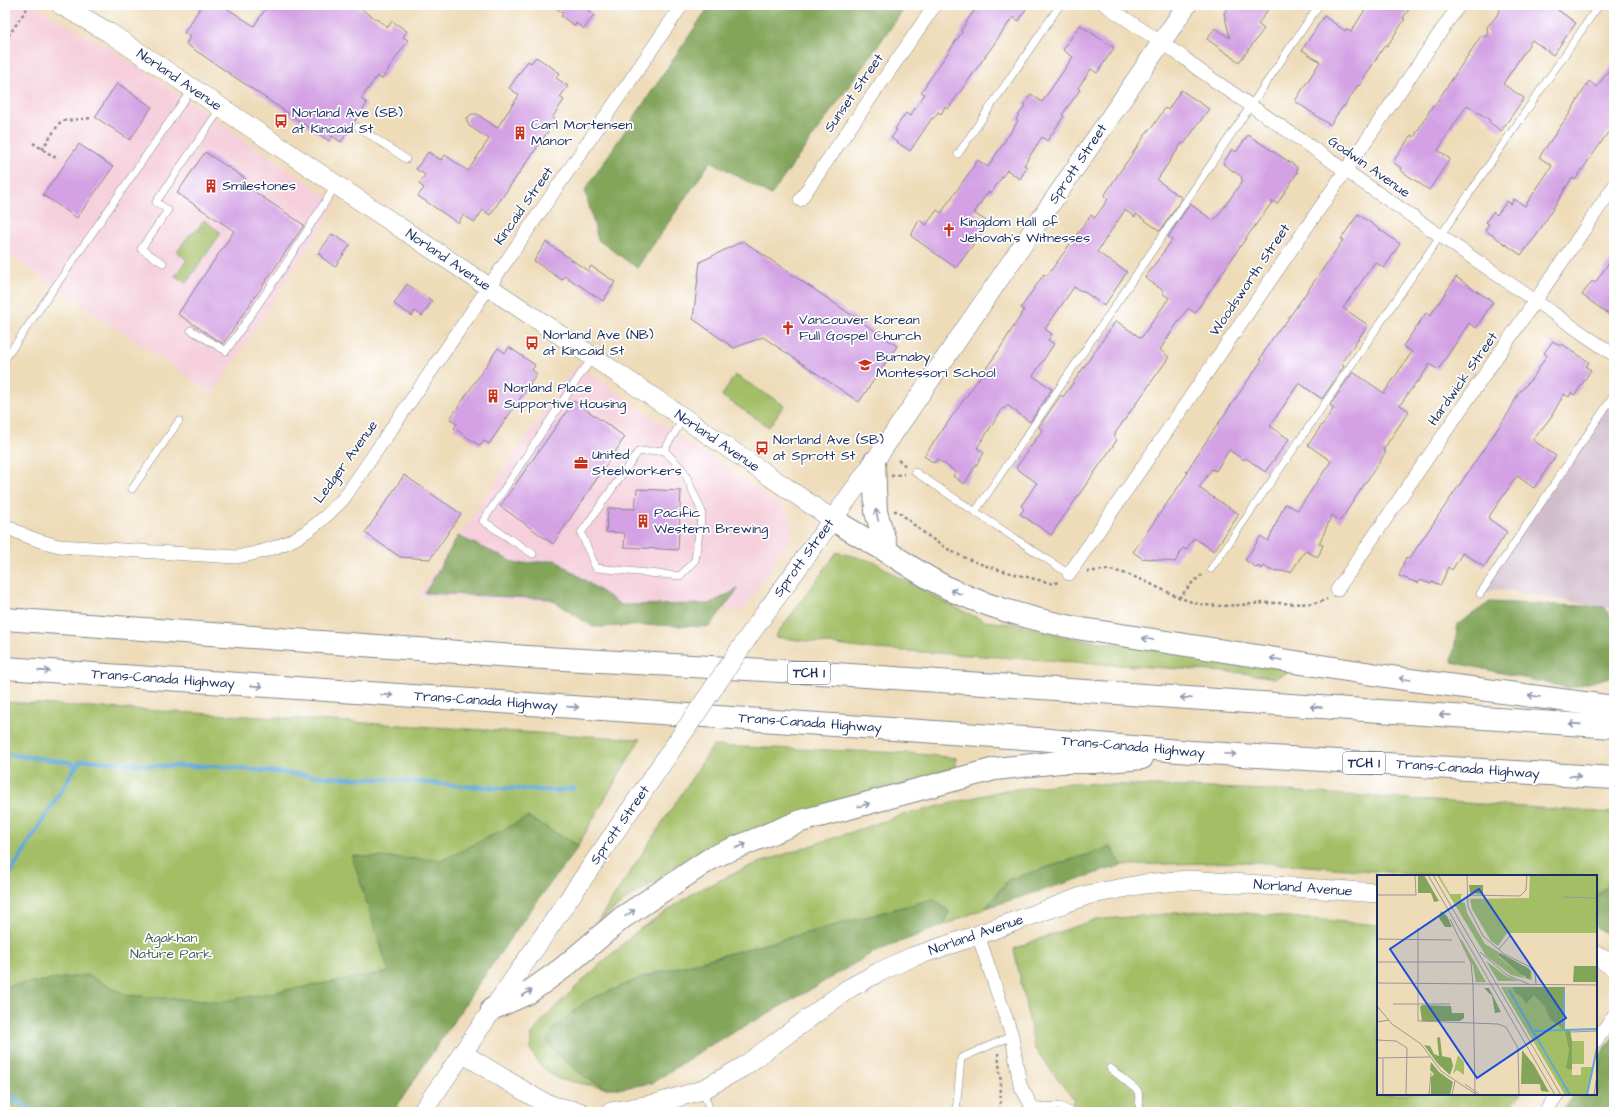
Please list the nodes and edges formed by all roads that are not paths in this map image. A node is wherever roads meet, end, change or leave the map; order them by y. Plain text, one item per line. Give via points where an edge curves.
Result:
1 (61, 5) edge
2 (682, 5) edge
3 (935, 5) edge
4 (1060, 5) edge
5 (1105, 5) edge
6 (1187, 5) edge
7 (1319, 5) edge
8 (1459, 5) edge
9 (1599, 5) edge
10 (1161, 43) junction
11 (192, 88) junction
12 (1250, 105) junction
13 (221, 108) junction
14 (358, 127) dead end
15 (958, 154) dead end
16 (406, 159) dead end
17 (1346, 169) junction
18 (336, 185) junction
19 (1614, 186) edge
20 (800, 200) dead end
21 (1441, 236) junction
22 (163, 263) dead end
23 (488, 287) junction
24 (1536, 301) junction
25 (191, 330) dead end
26 (1614, 355) edge
27 (593, 358) junction
28 (5, 359) edge
29 (1614, 396) edge
30 (684, 418) junction
31 (179, 421) dead end
32 (664, 450) junction
33 (882, 469) junction
34 (915, 472) road end
35 (132, 489) dead end
36 (975, 512) junction
37 (832, 519) junction
38 (5, 525) edge
39 (888, 552) junction
40 (532, 554) dead end
41 (1210, 569) road end
42 (1069, 574) joint
43 (1337, 590) road end
44 (1480, 594) dead end
45 (5, 619) edge
46 (5, 668) edge
47 (1614, 706) edge
48 (1614, 726) edge
49 (1191, 752) junction
50 (1614, 778) edge
51 (1377, 893) edge
52 (978, 935) junction
53 (1597, 956) edge
54 (1614, 967) edge
55 (492, 1009) junction
56 (1614, 1016) edge
57 (1012, 1036) junction
58 (1597, 1040) edge
59 (462, 1053) junction
60 (1110, 1068) dead end
61 (702, 1090) junction
62 (1557, 1095) edge
63 (1032, 1107) joint
64 (422, 1112) edge
65 (580, 1112) edge
66 (611, 1112) edge
67 (712, 1112) edge
68 (956, 1112) edge
69 (1072, 1112) edge
70 (1140, 1112) edge
71 (1545, 1112) edge

1 - 11 main road, Norland Avenue via 98,26
2 - 23 street, Kincaid Street
3 - 20 street, Sunset Street
4 - 15 lane
5 - 10 street, Godwin Avenue
6 - 10 main road, Sprott Street
7 - 12 lane
8 - 17 street, Woodsworth Street
9 - 21 lane
10 - 12 street, Godwin Avenue
10 - 33 main road, Sprott Street
11 - 13 main road, Norland Avenue
11 - 28 lane
12 - 17 street, Godwin Avenue
12 - 36 lane
13 - 18 main road, Norland Avenue
13 - 22 lane via 156,202 168,210 141,249
14 - 16 lane
17 - 21 street, Godwin Avenue
17 - 42 street, Woodsworth Street
18 - 23 main road, Norland Avenue
18 - 25 lane via 226,351
19 - 24 street, Hardwick Street
21 - 24 street, Godwin Avenue
21 - 41 lane
23 - 27 main road, Norland Avenue
23 - 38 street, Ledger Avenue via 344,498 328,516 293,540 256,554 236,557 59,546 18,534
24 - 26 street, Godwin Avenue
24 - 43 street, Hardwick Street
27 - 30 main road, Norland Avenue
27 - 40 lane via 483,521
29 - 44 lane
30 - 32 lane
30 - 37 main road, Norland Avenue
31 - 35 lane
32 - 32 lane via 638,452 581,533 596,568 680,576 695,560 702,512 684,471
33 - 37 main road, Sprott Street
39 -> 33 highway via 876,512
34 - 36 lane
36 - 42 lane
37 - 39 highway
37 - 55 main road, Sprott Street, bridge
47 -> 39 highway via 1411,680 1076,628 1033,619 956,592 920,574
48 -> 45 highway, TCH 1 via 844,675 512,656
46 -> 49 highway, Trans-Canada Highway / TCH 1 via 1038,739
49 -> 50 highway, Trans-Canada Highway / TCH 1
55 -> 49 highway via 528,993 563,968 622,918 713,857 801,821 995,769 1060,762 1128,760
51 - 52 main road, Norland Avenue via 1188,880 1167,881 1120,887 1087,895
52 - 57 street
52 - 61 main road, Norland Avenue via 912,957 848,989 743,1067
53 - 54 main road
55 - 59 main road, Sprott Street
56 - 58 street
57 - 63 street via 1020,1085
57 - 68 lane via 961,1058
59 - 64 main road, Sprott Street
59 - 65 main road via 539,1100
60 - 70 lane via 1138,1091
61 - 66 main road, Norland Avenue via 655,1104
61 - 67 lane
62 - 71 street
63 - 69 lane via 1060,1106

